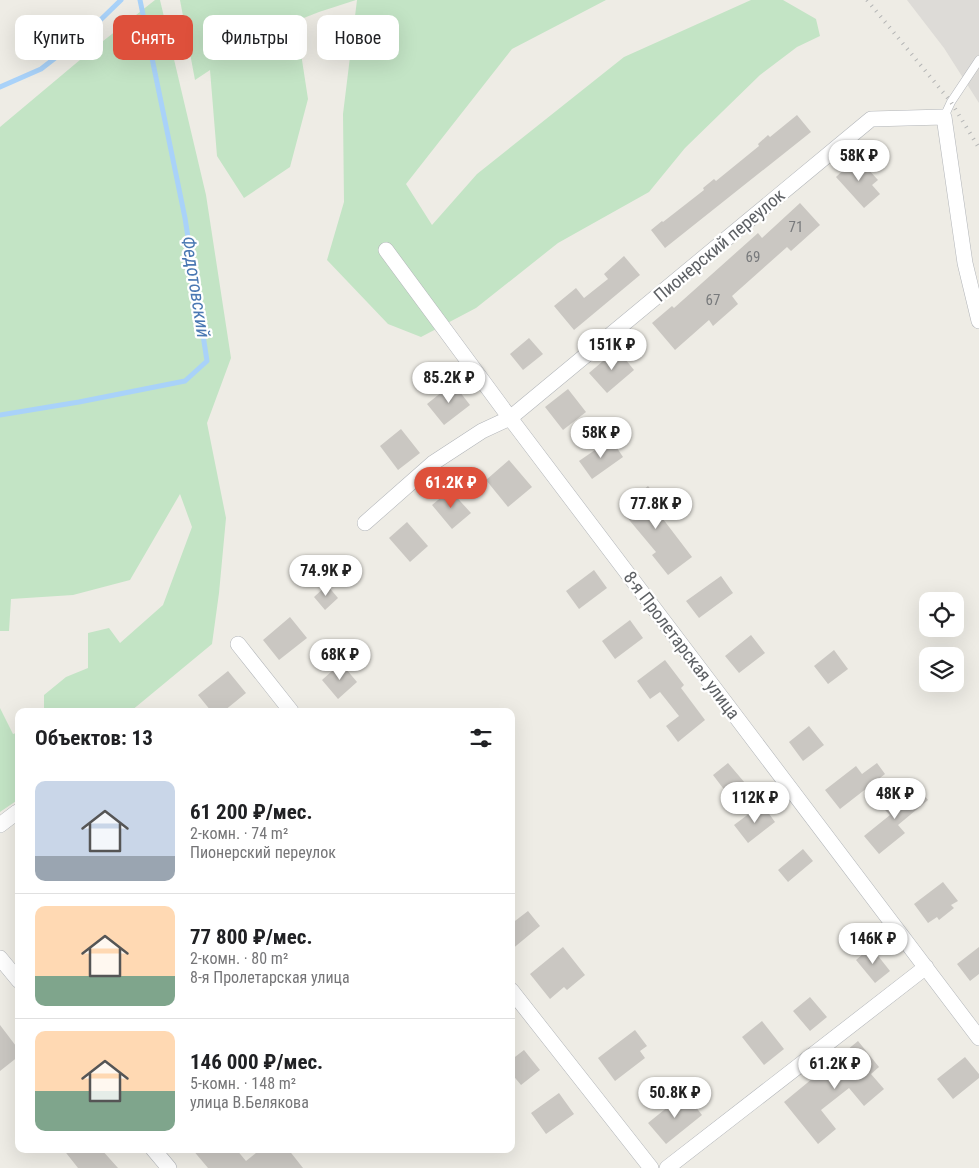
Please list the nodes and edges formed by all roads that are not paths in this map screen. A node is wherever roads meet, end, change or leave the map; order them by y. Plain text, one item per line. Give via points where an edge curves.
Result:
1 (979, 60) edge
2 (944, 117) junction
3 (386, 250) dead end
4 (979, 321) edge
5 (510, 418) junction
6 (366, 523) dead end
7 (238, 644) dead end
8 (289, 708) edge
9 (15, 814) edge
10 (0, 825) edge
11 (0, 958) edge
12 (926, 967) junction
13 (15, 976) edge
14 (515, 995) edge
15 (979, 1038) edge
16 (156, 1153) edge
17 (168, 1168) edge
18 (651, 1168) edge
19 (667, 1168) edge

1 - 2 lane
2 - 4 street via 964,263
2 - 5 street, Пионерский переулок via 872,119
3 - 5 street, 8-я Пролетарская улица
5 - 6 street, Пионерский переулок via 482,431 433,463
5 - 12 street, 8-я Пролетарская улица
7 - 8 street
9 - 10 street
11 - 13 street
12 - 15 street, 8-я Пролетарская улица
12 - 19 street
14 - 18 street
16 - 17 street

